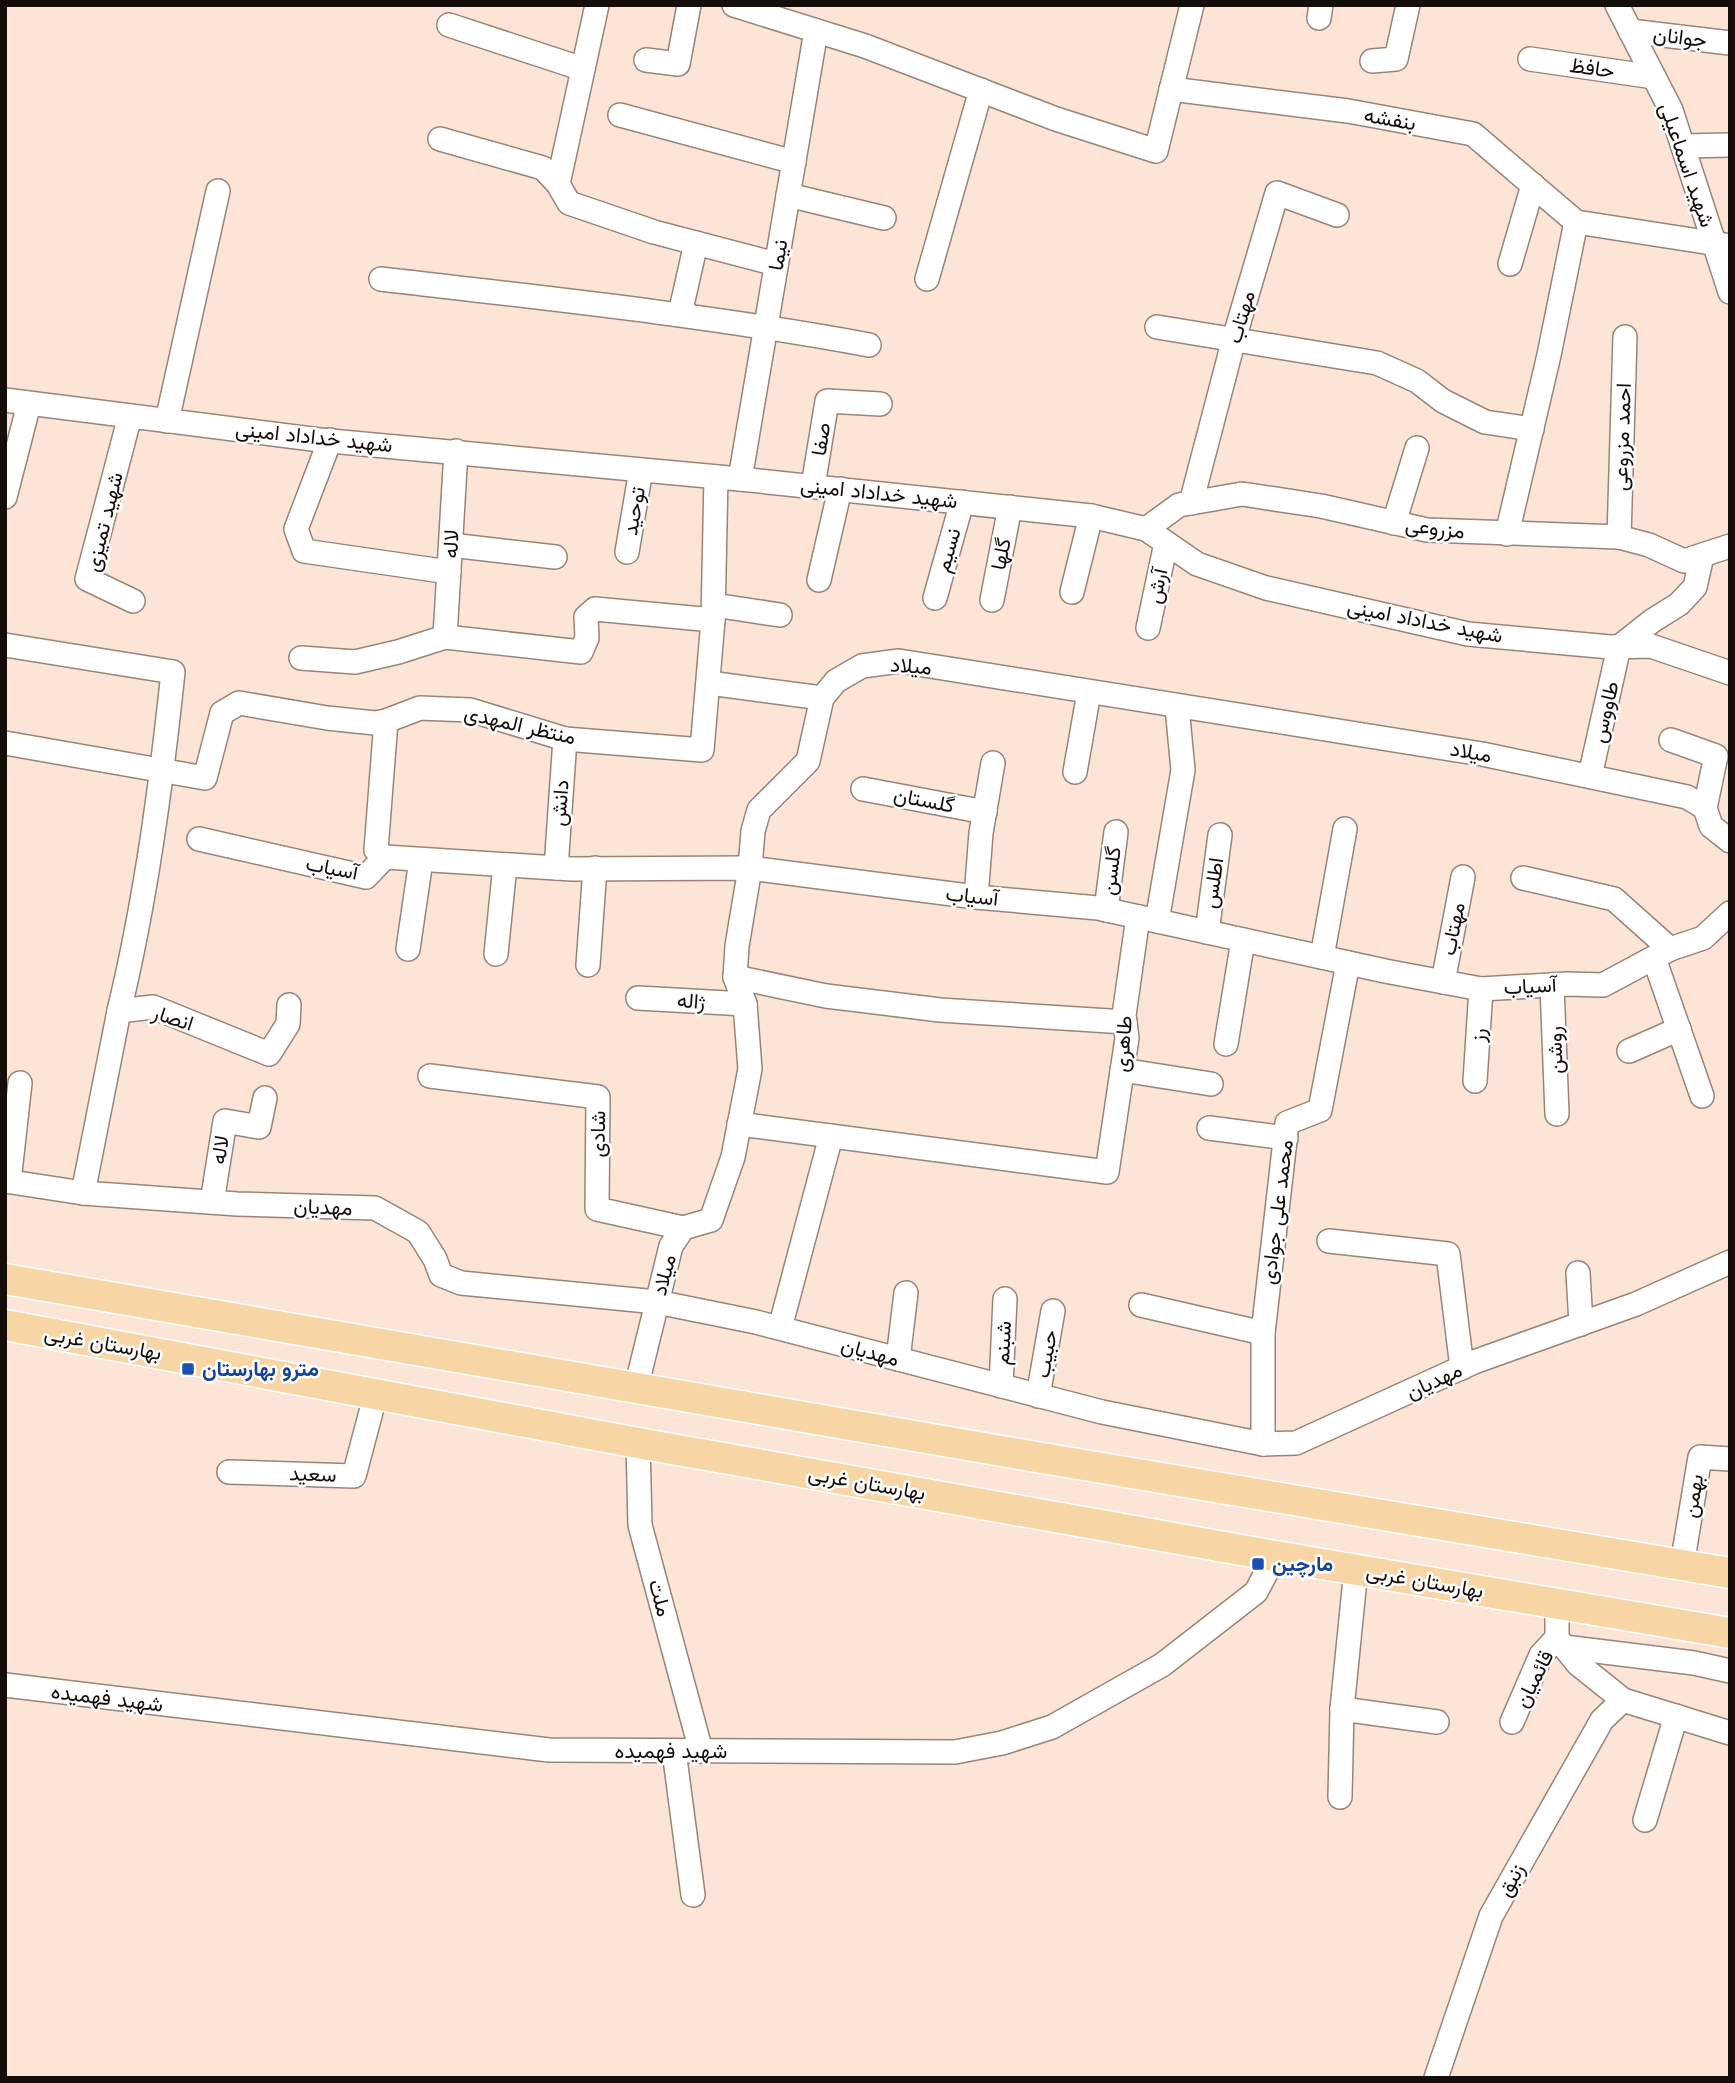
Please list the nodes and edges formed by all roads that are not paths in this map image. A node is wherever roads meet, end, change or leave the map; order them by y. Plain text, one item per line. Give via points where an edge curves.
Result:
1 (597, 5) edge
2 (689, 5) edge
3 (734, 5) edge
4 (1192, 5) edge
5 (1408, 5) edge
6 (1617, 5) edge
7 (449, 25) dead end
8 (816, 31) junction
9 (1630, 31) junction
10 (1730, 43) edge
11 (1530, 59) dead end
12 (646, 60) dead end
13 (1372, 61) dead end
14 (583, 69) junction
15 (1654, 77) junction
16 (1171, 89) junction
17 (981, 90) junction
18 (620, 114) dead end
19 (440, 139) dead end
20 (1730, 145) edge
21 (1683, 146) junction
22 (794, 162) junction
23 (558, 184) junction
24 (1533, 185) junction
25 (218, 191) dead end
26 (788, 195) junction
27 (1337, 215) dead end
28 (884, 218) dead end
29 (1576, 222) junction
30 (696, 243) junction
31 (1722, 245) edge
32 (776, 264) junction
33 (1510, 264) dead end
34 (381, 279) dead end
35 (927, 279) dead end
36 (1730, 292) edge
37 (680, 314) junction
38 (766, 326) junction
39 (1157, 327) dead end
40 (1625, 337) dead end
41 (1234, 339) junction
42 (869, 345) dead end
43 (5, 400) edge
44 (29, 404) junction
45 (880, 404) dead end
46 (131, 416) junction
47 (167, 421) junction
48 (1532, 429) junction
49 (330, 440) junction
50 (1417, 448) dead end
51 (456, 451) junction
52 (641, 470) junction
53 (716, 477) junction
54 (740, 479) junction
55 (813, 486) junction
56 (840, 489) junction
57 (5, 497) edge
58 (962, 502) junction
59 (1191, 503) junction
60 (1010, 507) junction
61 (1091, 516) junction
62 (1394, 523) junction
63 (1146, 529) junction
64 (1507, 534) junction
65 (1619, 537) junction
66 (1166, 543) junction
67 (451, 545) junction
68 (1730, 546) edge
69 (627, 552) dead end
70 (1702, 556) junction
71 (555, 557) dead end
72 (449, 572) junction
73 (819, 580) dead end
74 (1072, 592) dead end
75 (935, 597) dead end
76 (992, 600) dead end
77 (133, 601) dead end
78 (714, 612) junction
79 (780, 615) dead end
80 (1149, 628) dead end
81 (445, 637) junction
82 (5, 645) edge
83 (1619, 647) junction
84 (301, 658) dead end
85 (1730, 673) edge
86 (709, 683) junction
87 (1089, 692) junction
88 (822, 698) junction
89 (1177, 707) junction
90 (386, 721) junction
91 (565, 738) junction
92 (1671, 740) dead end
93 (5, 743) edge
94 (993, 763) dead end
95 (162, 771) junction
96 (1075, 772) dead end
97 (1590, 776) junction
98 (863, 789) dead end
99 (1704, 808) junction
100 (985, 812) junction
101 (1345, 829) dead end
102 (1116, 832) dead end
103 (1220, 835) dead end
104 (199, 839) dead end
105 (1730, 841) edge
106 (385, 857) junction
107 (421, 860) junction
108 (505, 865) junction
109 (556, 868) junction
110 (750, 868) junction
111 (595, 869) junction
112 (1463, 877) dead end
113 (1523, 878) dead end
114 (976, 897) junction
115 (1106, 910) junction
116 (1730, 913) edge
117 (1148, 919) junction
118 (1207, 932) junction
119 (1243, 940) junction
120 (408, 949) dead end
121 (496, 954) dead end
122 (1662, 954) junction
123 (1322, 957) junction
124 (1348, 963) junction
125 (588, 965) dead end
126 (735, 977) junction
127 (1443, 982) junction
128 (1552, 985) junction
129 (1481, 989) junction
130 (638, 998) dead end
131 (745, 1004) junction
132 (289, 1005) dead end
133 (119, 1011) junction
134 (1125, 1023) junction
135 (1679, 1029) junction
136 (1227, 1044) dead end
137 (1629, 1051) dead end
138 (1122, 1070) junction
139 (430, 1076) dead end
140 (1475, 1081) dead end
141 (20, 1083) dead end
142 (1211, 1084) dead end
143 (1702, 1096) dead end
144 (265, 1098) dead end
145 (1558, 1114) dead end
146 (739, 1124) junction
147 (1209, 1128) dead end
148 (831, 1136) junction
149 (1286, 1138) junction
150 (7, 1181) edge
151 (83, 1193) junction
152 (212, 1202) junction
153 (683, 1228) junction
154 (1329, 1241) dead end
155 (1730, 1262) edge
156 (1578, 1273) dead end
157 (9, 1280) edge
158 (906, 1293) dead end
159 (1005, 1299) dead end
160 (657, 1302) junction
161 (1141, 1305) dead end
162 (1053, 1311) dead end
163 (1581, 1324) junction
164 (5, 1325) edge
165 (780, 1328) junction
166 (1263, 1333) junction
167 (898, 1359) junction
168 (1462, 1368) junction
169 (1001, 1386) junction
170 (636, 1388) junction
171 (376, 1393) junction
172 (1038, 1396) junction
173 (638, 1443) junction
174 (1263, 1444) junction
175 (1730, 1459) edge
176 (229, 1472) dead end
177 (1275, 1556) junction
178 (1682, 1565) junction
179 (1356, 1569) junction
180 (1730, 1573) edge
181 (1557, 1603) junction
182 (1636, 1617) junction
183 (1715, 1630) edge
184 (1561, 1643) junction
185 (1630, 1656) junction
186 (1694, 1663) junction
187 (1730, 1671) edge
188 (5, 1685) edge
189 (1623, 1700) junction
190 (1342, 1709) junction
191 (1676, 1716) junction
192 (1512, 1721) dead end
193 (1437, 1722) dead end
194 (1730, 1733) edge
195 (674, 1751) junction
196 (701, 1751) junction
197 (1339, 1797) dead end
198 (1645, 1820) dead end
199 (693, 1895) dead end
200 (1436, 2078) edge

1 - 14 street
2 - 12 street via 678,64
3 - 8 street
4 - 16 street
5 - 13 street via 1396,59
6 - 9 street, شهید اسماعیلی
7 - 14 street
8 - 17 street
8 - 22 street, نیما
9 - 10 street, جوانان
9 - 15 street, شهید اسماعیلی
11 - 15 street, حافظ
14 - 23 street
15 - 21 street, شهید اسماعیلی
16 - 17 street via 1156,151
16 - 24 street, بنفشه via 1348,111 1473,134
17 - 35 street
18 - 22 street
19 - 23 street via 543,168
20 - 21 street
21 - 31 street, شهید اسماعیلی
22 - 26 street, نیما
23 - 30 street via 569,203
24 - 29 street, بنفشه
24 - 33 street
25 - 47 street
26 - 28 street
26 - 32 street, نیما
27 - 41 street, مهتاب via 1278,193
29 - 31 street
29 - 48 street
30 - 32 street
30 - 37 street
31 - 36 street, شهید اسماعیلی
32 - 38 street, نیما
34 - 37 street
37 - 38 street
38 - 42 street
38 - 54 street, نیما
39 - 41 street
40 - 65 street, احمد مزروعی
41 - 48 street via 1377,363 1485,422
41 - 59 street, مهتاب
43 - 44 street, شهید خداداد امینی
44 - 46 street, شهید خداداد امینی
44 - 57 street
45 - 55 street, صفا via 827,401
46 - 47 street, شهید خداداد امینی
46 - 77 street, شهید تمیزی via 87,579
47 - 49 street, شهید خداداد امینی
48 - 64 street
49 - 51 street, شهید خداداد امینی
49 - 72 street via 296,529 304,551
50 - 62 street
51 - 52 street, شهید خداداد امینی
51 - 67 street, لاله
52 - 53 street, شهید خداداد امینی
52 - 69 street, توحید
53 - 54 street, شهید خداداد امینی
53 - 78 street, منتظر المهدی
54 - 55 street, شهید خداداد امینی
55 - 56 street, شهید خداداد امینی
56 - 58 street, شهید خداداد امینی
56 - 73 street
58 - 60 street, شهید خداداد امینی
58 - 75 street, نسیم
59 - 62 street, مزروعی via 1242,494
59 - 63 street, مزروعی via 1179,505
60 - 61 street, شهید خداداد امینی
60 - 76 street, گلها
61 - 63 street, شهید خداداد امینی
61 - 74 street
62 - 64 street, مزروعی via 1427,530
63 - 66 street, شهید خداداد امینی
64 - 65 street, مزروعی
65 - 70 street, مزروعی via 1684,561
66 - 80 street, آرش
66 - 83 street, شهید خداداد امینی via 1197,564 1266,588 1468,634
67 - 71 street
67 - 72 street, لاله
68 - 70 street, مزروعی
70 - 83 street via 1695,587
72 - 81 street, لاله
78 - 79 street
78 - 81 street via 595,609 586,617 587,638 581,652
78 - 86 street, منتظر المهدی
81 - 84 street via 355,662
82 - 95 street via 173,672
83 - 85 street, شهید خداداد امینی via 1651,646
83 - 97 street, طاووس
86 - 88 street
86 - 91 street, منتظر المهدی via 702,750
87 - 88 street, میلاد via 899,661 862,666 836,681
87 - 89 street, میلاد
87 - 96 street
88 - 110 street, میلاد via 808,761 759,810
89 - 97 street, میلاد via 1482,754
89 - 117 street, طاهری via 1183,770
90 - 91 street, منتظر المهدی via 420,708 470,710
90 - 95 street, منتظر المهدی via 327,718 239,703 222,713 205,778
90 - 106 street via 376,850
91 - 109 street, دانش
92 - 99 street via 1716,756
93 - 95 street
94 - 100 street
95 - 133 street
97 - 99 street, میلاد via 1687,797
98 - 100 street, گلستان
99 - 105 street via 1711,826
100 - 114 street
101 - 123 street
102 - 115 street, گلسن
103 - 118 street, اطلس
104 - 106 street, آسیاب via 366,877
106 - 107 street, آسیاب
107 - 108 street, آسیاب
107 - 120 street
108 - 109 street, آسیاب
108 - 121 street
109 - 111 street, آسیاب
110 - 111 street, آسیاب
110 - 114 street, آسیاب
110 - 126 street, میلاد
111 - 125 street
112 - 127 street, مهتاب
113 - 122 street via 1614,899
114 - 115 street, آسیاب
115 - 117 street, آسیاب
116 - 122 street, آسیاب via 1703,938
117 - 118 street, آسیاب
117 - 134 street, طاهری
118 - 119 street, آسیاب
119 - 123 street, آسیاب
119 - 136 street
122 - 128 street, آسیاب via 1603,985
122 - 135 street
123 - 124 street, آسیاب
124 - 127 street, آسیاب
124 - 149 street, محمد علی جوادی via 1320,1110 1287,1124
126 - 131 street, میلاد
126 - 134 street via 825,996 927,1009
127 - 129 street, آسیاب
128 - 129 street, آسیاب
128 - 145 street, روشن
129 - 140 street, رز
130 - 131 street, ژاله
131 - 146 street, میلاد via 750,1069
132 - 133 street, انصار via 288,1024 269,1054 153,1007
133 - 151 street
134 - 138 street, طاهری
135 - 137 street
135 - 143 street
138 - 142 street
138 - 148 street, طاهری via 1107,1172
139 - 153 street, شادی via 598,1097 597,1209
141 - 150 street
144 - 152 street, لاله via 259,1128 225,1121
146 - 148 street
146 - 153 street, میلاد via 711,1220
147 - 149 street
148 - 165 street
149 - 166 street, محمد علی جوادی
150 - 151 street, مهدیان
151 - 152 street, مهدیان
152 - 160 street, مهدیان via 375,1209 418,1232 441,1275 461,1283
153 - 160 street, میلاد via 671,1245
154 - 168 street via 1448,1254
155 - 163 street, مهدیان
156 - 163 street
157 - 170 main road
158 - 167 street
159 - 169 street, شبنم
160 - 165 street, مهدیان
160 - 170 street, میلاد
161 - 166 street
162 - 172 street, حبیب
163 - 168 street, مهدیان
164 - 171 main road, بهارستان غربی
165 - 167 street, مهدیان
166 - 174 street, محمد علی جوادی
167 - 169 street, مهدیان
168 - 174 street, مهدیان via 1296,1443
169 - 172 street, مهدیان
170 - 178 main road
171 - 173 main road, بهارستان غربی
171 - 176 street, سعید via 354,1476
172 - 174 street, مهدیان
173 - 177 main road, بهارستان غربی
173 - 196 street, ملت via 640,1525
175 - 178 street, بهمن via 1700,1457
177 - 179 main road, بهارستان غربی
177 - 196 street, شهید فهمیده via 1256,1592 1163,1665 1052,1727 956,1752
178 - 180 main road
179 - 181 main road, بهارستان غربی
179 - 190 street
181 - 182 main road, بهارستان غربی
181 - 184 street
182 - 183 main road, بهارستان غربی
182 - 185 street
183 - 186 street
184 - 185 street
184 - 189 street via 1578,1664
184 - 192 street, قائمیان via 1541,1655
185 - 186 street
186 - 187 street
188 - 195 street, شهید فهمیده via 549,1750
189 - 191 street
189 - 200 street, زنبق via 1602,1720 1491,1916
190 - 193 street
190 - 197 street
191 - 194 street
191 - 198 street
195 - 196 street, شهید فهمیده
195 - 199 street

